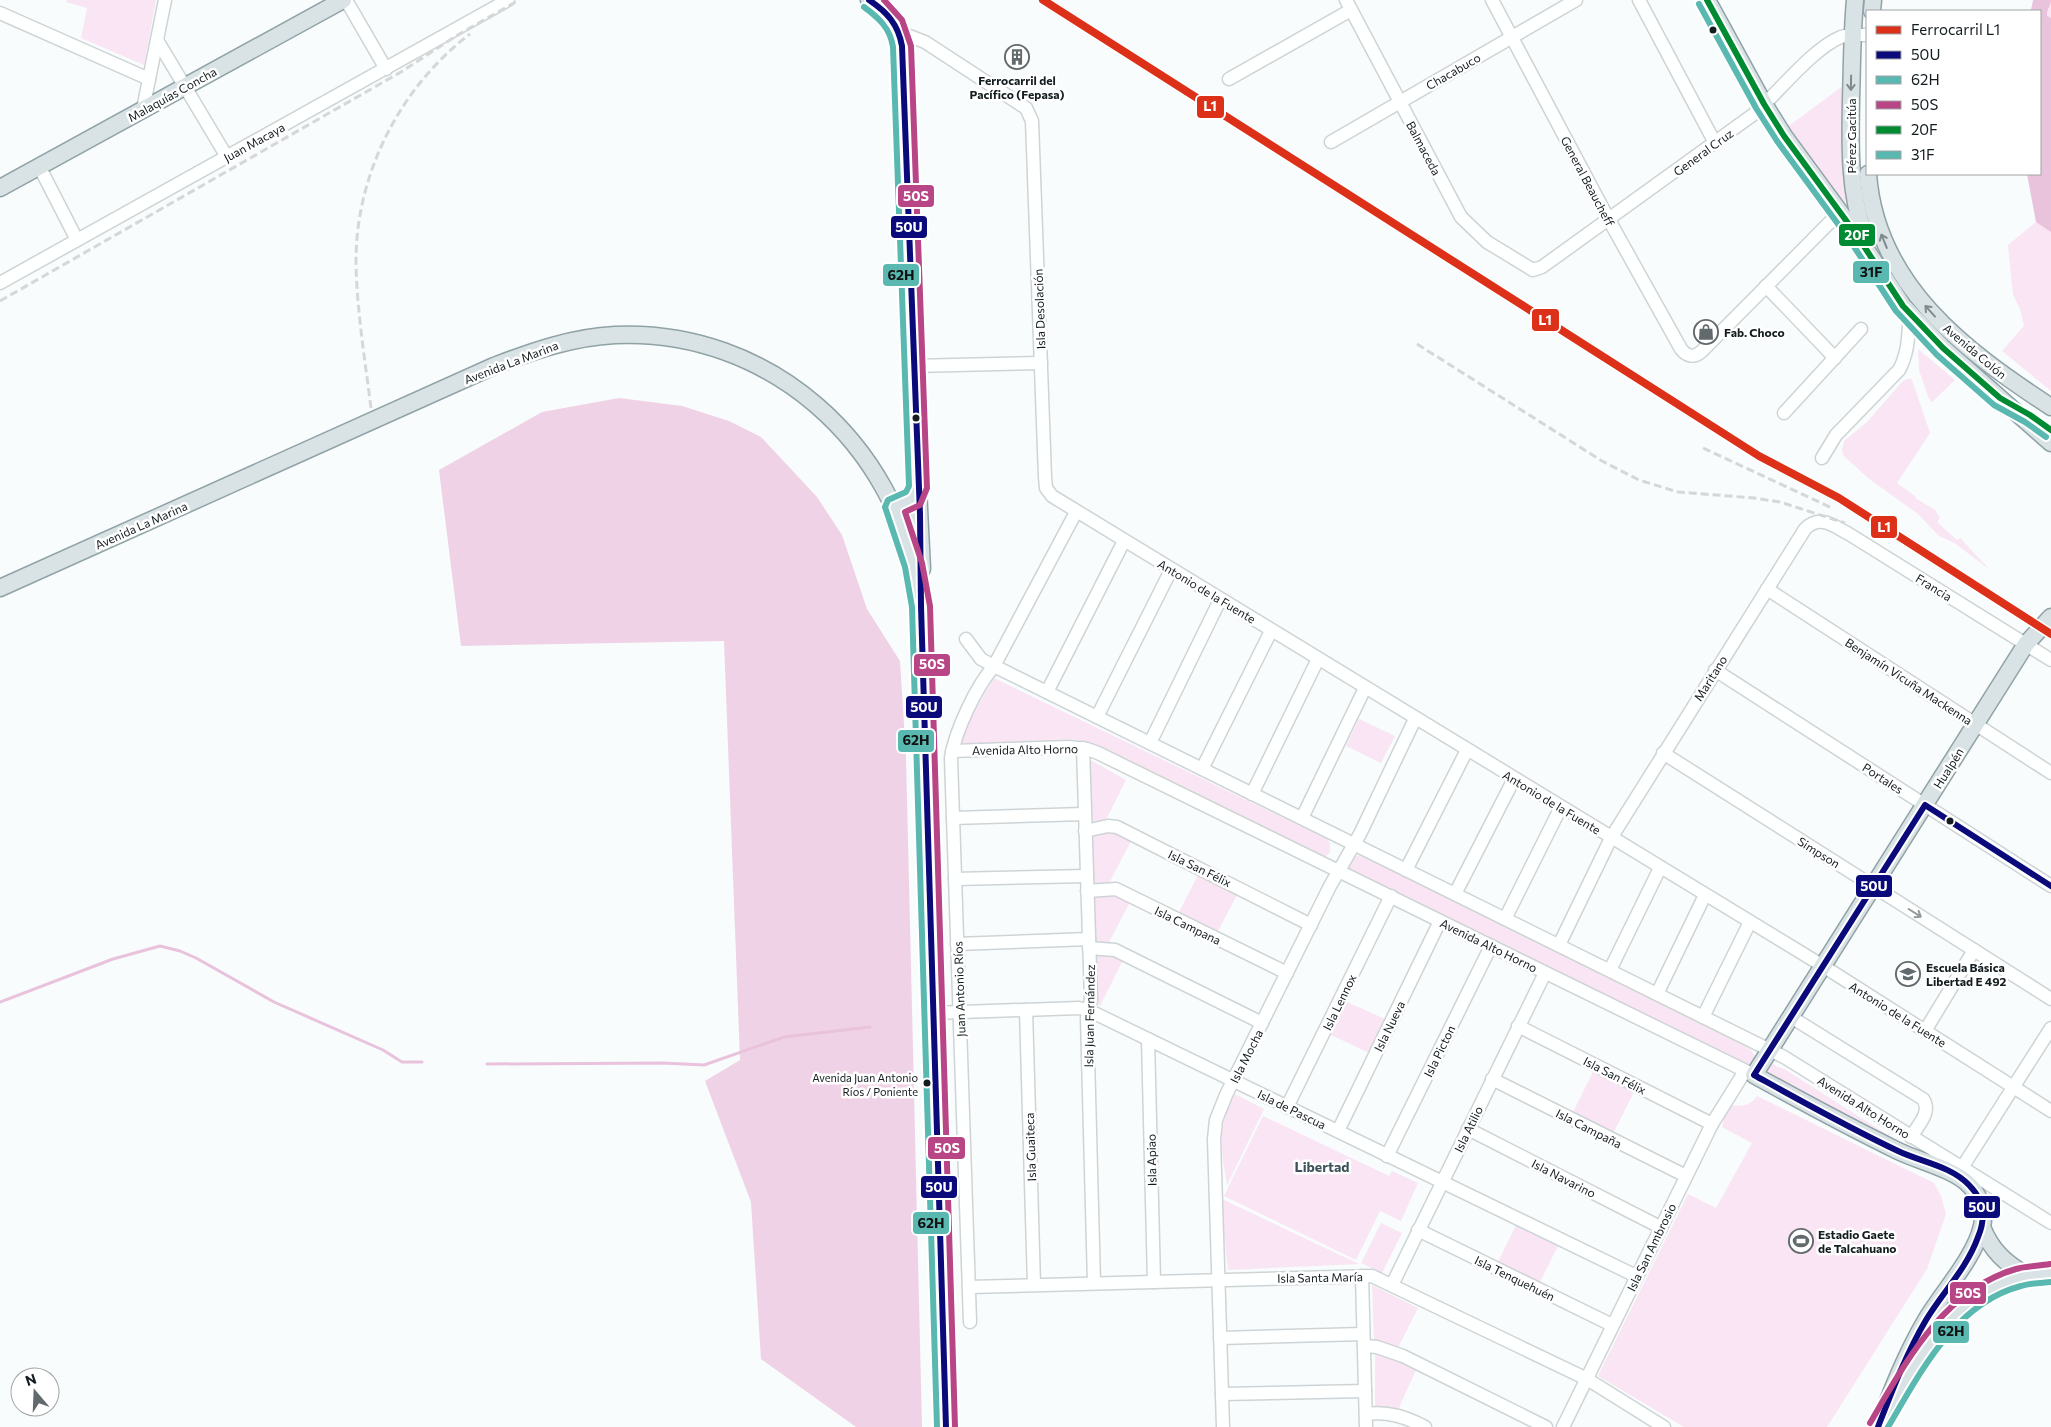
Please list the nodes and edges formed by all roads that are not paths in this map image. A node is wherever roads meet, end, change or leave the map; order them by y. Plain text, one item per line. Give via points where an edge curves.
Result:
1 (165, 0) edge
2 (345, 0) edge
3 (508, 0) edge
4 (869, 0) edge
5 (1492, 0) edge
6 (1576, 0) edge
7 (1639, 0) edge
8 (1707, 0) edge
9 (1856, 0) edge
10 (1348, 5) edge
11 (0, 13) edge
12 (900, 32) junction
13 (1860, 35) edge
14 (1512, 37) junction
15 (157, 40) junction
16 (386, 69) junction
17 (150, 79) junction
18 (1229, 79) dead end
19 (185, 86) junction
20 (1400, 102) junction
21 (1764, 104) junction
22 (143, 109) junction
23 (1331, 142) dead end
24 (1715, 143) junction
25 (226, 157) junction
26 (39, 166) junction
27 (1868, 175) edge
28 (0, 188) edge
29 (1840, 212) junction
30 (1609, 220) junction
31 (77, 240) junction
32 (1878, 267) junction
33 (1533, 270) joint
34 (0, 283) edge
35 (1908, 284) joint
36 (1766, 286) junction
37 (1910, 314) junction
38 (1861, 329) dead end
39 (1924, 329) junction
40 (1909, 338) junction
41 (1835, 358) junction
42 (1040, 363) junction
43 (913, 366) junction
44 (2051, 406) edge
45 (1784, 413) dead end
46 (2051, 443) edge
47 (1822, 458) dead end
48 (918, 488) junction
49 (1052, 496) joint
50 (894, 507) junction
51 (1076, 512) junction
52 (1814, 522) joint
53 (1124, 541) junction
54 (1171, 570) junction
55 (0, 588) edge
56 (1767, 589) junction
57 (1220, 600) junction
58 (921, 606) junction
59 (2051, 617) edge
60 (1271, 631) junction
61 (966, 639) dead end
62 (2026, 644) junction
63 (1318, 659) junction
64 (2051, 660) edge
65 (994, 666) junction
66 (1715, 670) junction
67 (1365, 688) junction
68 (1047, 692) junction
69 (1097, 717) junction
70 (1415, 719) junction
71 (1976, 724) junction
72 (1150, 743) junction
73 (1083, 748) junction
74 (1467, 750) junction
75 (952, 751) junction
76 (1663, 753) junction
77 (1202, 769) junction
78 (2051, 773) edge
79 (1514, 779) junction
80 (1252, 794) junction
81 (1925, 805) junction
82 (1561, 807) junction
83 (1085, 814) junction
84 (953, 818) junction
85 (1302, 818) junction
86 (1086, 831) junction
87 (1611, 838) junction
88 (1353, 844) junction
89 (1660, 868) junction
90 (1406, 870) junction
91 (1338, 871) junction
92 (1087, 876) junction
93 (955, 879) junction
94 (1874, 886) junction
95 (2051, 886) edge
96 (1087, 890) junction
97 (1455, 894) junction
98 (1706, 895) junction
99 (1391, 896) junction
100 (1506, 919) junction
101 (1440, 921) junction
102 (1750, 922) junction
103 (1311, 925) junction
104 (1089, 943) junction
105 (957, 944) junction
106 (1559, 945) junction
107 (1491, 946) junction
108 (1974, 950) junction
109 (1823, 966) junction
110 (1610, 970) junction
111 (1545, 973) junction
112 (1287, 974) junction
113 (1657, 994) junction
114 (2051, 999) edge
115 (1026, 1010) junction
116 (1088, 1010) junction
117 (960, 1012) junction
118 (933, 1013) junction
119 (1703, 1016) junction
120 (1791, 1017) junction
121 (1262, 1024) junction
122 (1518, 1026) junction
123 (2051, 1028) edge
124 (1925, 1031) junction
125 (1148, 1039) junction
126 (1770, 1050) junction
127 (1749, 1073) junction
128 (1492, 1079) junction
129 (1233, 1080) junction
130 (2013, 1087) junction
131 (1287, 1107) junction
132 (2051, 1111) edge
133 (1712, 1124) junction
134 (1468, 1129) junction
135 (1338, 1131) junction
136 (1911, 1136) junction
137 (1387, 1156) junction
138 (1959, 1172) junction
139 (1686, 1176) junction
140 (1442, 1182) junction
141 (2051, 1223) edge
142 (1982, 1227) junction
143 (1660, 1228) junction
144 (1418, 1230) junction
145 (2051, 1273) edge
146 (2026, 1275) junction
147 (1362, 1276) junction
148 (1636, 1276) junction
149 (1219, 1280) junction
150 (1154, 1282) junction
151 (1094, 1283) junction
152 (1392, 1284) junction
153 (1034, 1285) junction
154 (1994, 1285) junction
155 (969, 1287) junction
156 (1939, 1300) junction
157 (1933, 1319) junction
158 (970, 1322) dead end
159 (1612, 1325) junction
160 (1220, 1338) junction
161 (1364, 1340) junction
162 (1914, 1341) junction
163 (1920, 1360) junction
164 (1587, 1379) junction
165 (1365, 1391) junction
166 (1222, 1394) junction
167 (1366, 1421) edge
168 (946, 1427) edge
169 (1223, 1427) edge
170 (1425, 1427) edge
171 (1546, 1427) edge
172 (1563, 1427) edge
173 (1664, 1427) edge
174 (1878, 1427) edge

1 - 15 street
2 - 16 street
2 - 19 main road, Malaquías Concha
3 - 16 street, Juan Macaya
4 - 12 main road via 890,16
5 - 14 street, General Beaucheff
6 - 14 street, Chacabuco
7 - 24 street
8 - 21 main road, Avenida Colón
9 - 13 main road, Pérez Gacitúa
10 - 18 street
10 - 20 street, Balmaceda
11 - 17 street
12 - 42 street, Isla Desolación via 925,42 1026,108 1032,121
12 - 43 main road
13 - 21 street, General Cruz via 1839,38 1822,49
13 -> 32 main road, Pérez Gacitúa via 1850,146 1852,187 1860,223
14 - 20 street, Chacabuco
14 - 30 street, General Beaucheff
15 - 17 street
15 - 19 street
16 - 25 street, Juan Macaya
17 - 22 street
19 - 22 main road, Malaquías Concha
19 - 25 street
20 - 23 street, Chacabuco
20 - 33 street, Balmaceda via 1462,217 1487,242
21 - 24 street, General Cruz
21 - 29 main road, Avenida Colón via 1794,151
22 - 26 main road, Malaquías Concha
24 - 30 street, General Cruz
25 - 31 street, Juan Macaya
26 - 28 main road, Malaquías Concha
26 - 31 street
35 -> 27 main road, Pérez Gacitúa via 1881,235
29 - 32 main road, Avenida Colón
29 - 36 street
30 - 33 street, General Cruz
30 - 36 street, General Beaucheff via 1681,349 1691,356 1702,352
31 - 34 street, Juan Macaya
32 - 37 main road, Avenida Colón
44 -> 35 main road, Avenida Colón via 1968,348
36 - 41 street
37 - 39 main road, Avenida Colón
37 - 40 street
38 - 41 street
39 - 40 street
39 - 46 main road, Avenida Colón
40 - 47 street via 1905,358 1896,375 1836,435
41 - 45 street
42 - 43 street
42 - 49 street, Isla Desolación via 1045,477 1046,488
43 - 48 main road
48 - 50 main road via 913,499
48 - 58 main road
49 - 51 street, Antonio de la Fuente
50 - 55 main road, Avenida La Marina via 873,469 845,432 812,400 776,375 736,356 693,342 646,335 605,336 563,342 494,366
50 - 58 main road, Avenida La Marina via 914,565
51 - 53 street, Antonio de la Fuente
51 - 65 street
52 - 56 street, Maritano via 1805,528
52 - 62 street, Francia via 1824,521 1849,534
53 - 54 street, Antonio de la Fuente
53 - 68 street
54 - 57 street, Antonio de la Fuente
54 - 69 street
56 - 66 street, Maritano
56 - 71 street, Benjamín Vicuña Mackenna
57 - 60 street, Antonio de la Fuente
57 - 72 street
58 - 118 main road
59 - 62 main road, Hualpén
60 - 63 street, Antonio de la Fuente
60 - 77 street
61 - 65 street, Avenida Alto Horno via 981,658
62 - 64 street, Francia
62 - 71 main road, Hualpén
63 - 67 street, Antonio de la Fuente
63 - 80 street
65 - 68 street, Avenida Alto Horno
65 - 75 street, Juan Antonio Ríos via 958,731
66 - 76 street, Maritano
66 - 81 street, Portales
67 - 70 street, Antonio de la Fuente
67 - 85 street
68 - 69 street, Avenida Alto Horno
69 - 72 street, Avenida Alto Horno
70 - 74 street, Antonio de la Fuente
70 - 88 street, Isla Mocha
71 - 78 street, Benjamín Vicuña Mackenna
71 - 81 main road, Hualpén
72 - 77 street, Avenida Alto Horno
73 - 75 street, Avenida Alto Horno
73 - 83 street, Isla Juan Fernández
73 - 91 street, Avenida Alto Horno via 1112,759
74 - 79 street, Antonio de la Fuente
74 - 90 street
75 - 84 street, Juan Antonio Ríos
76 - 87 street, Maritano
76 - 94 street, Simpson
77 - 80 street, Avenida Alto Horno
79 - 82 street, Antonio de la Fuente
79 - 97 street
80 - 85 street, Avenida Alto Horno
81 - 94 main road, Hualpén
81 - 95 street, Portales
82 - 87 street, Antonio de la Fuente
82 - 100 street
83 - 84 street
83 - 86 street, Isla Juan Fernández
84 - 93 street, Juan Antonio Ríos
85 - 88 street, Avenida Alto Horno
86 - 92 street, Isla Juan Fernández
86 - 103 street, Isla San Félix via 1117,827
87 - 89 street, Antonio de la Fuente
87 - 106 street
88 - 90 street, Avenida Alto Horno
88 - 91 street, Isla Mocha
89 - 98 street, Antonio de la Fuente
89 - 110 street
90 - 97 street, Avenida Alto Horno
91 - 99 street, Avenida Alto Horno
91 - 103 street, Isla Mocha
92 - 93 street
92 - 96 street, Isla Juan Fernández
93 - 105 street, Juan Antonio Ríos
94 -> 108 street, Simpson
94 - 109 main road, Hualpén
96 - 104 street, Isla Juan Fernández
96 - 112 street, Isla Campana via 1116,889
97 - 100 street, Avenida Alto Horno
98 - 102 street, Antonio de la Fuente
98 - 113 street
99 - 101 street, Avenida Alto Horno
99 - 131 street, Isla Lennox
100 - 106 street, Avenida Alto Horno
101 - 107 street, Avenida Alto Horno
101 - 135 street, Isla Nueva
102 - 109 street, Antonio de la Fuente
102 - 119 street
103 - 112 street, Isla Mocha
104 - 105 street
104 - 116 street, Isla Juan Fernández via 1091,999
104 - 121 street via 1115,950
105 - 117 street, Juan Antonio Ríos
106 - 110 street, Avenida Alto Horno
107 - 111 street, Avenida Alto Horno
107 - 137 street, Isla Picton
108 - 114 street, Simpson
108 - 124 street
109 - 120 main road, Hualpén
109 - 124 street, Antonio de la Fuente
110 - 113 street, Avenida Alto Horno
111 - 122 street, Isla Atilio
111 - 127 street, Avenida Alto Horno
112 - 121 street, Isla Mocha
113 - 119 street, Avenida Alto Horno
115 - 116 street, Isla de Pascua
115 - 117 street, Isla de Pascua
115 - 153 street, Isla Guaiteca
116 - 125 street, Isla de Pascua
116 - 151 street, Isla Juan Fernández
117 - 118 street, Isla de Pascua
117 - 155 street, Juan Antonio Ríos
118 - 168 main road
119 - 126 street, Avenida Alto Horno
120 - 126 main road, Hualpén
120 - 136 street via 1923,1099 1926,1112
121 - 129 street, Isla Mocha
122 - 128 street, Isla Atilio
122 - 133 street, Isla San Félix
123 - 130 street
124 - 130 street, Antonio de la Fuente
125 - 129 street, Isla de Pascua
125 - 150 street, Isla Apiao
126 - 127 main road, Hualpén
126 - 136 street, Avenida Alto Horno
127 - 133 street, Isla San Ambrosio
127 - 138 main road, Avenida Alto Horno via 1899,1152
128 - 134 street, Isla Atilio
128 - 139 street, Isla Campaña
129 - 131 street, Isla de Pascua
129 - 149 street, Isla Mocha via 1214,1130
130 - 132 street, Antonio de la Fuente
130 - 138 street
131 - 135 street, Isla de Pascua
133 - 139 street, Isla San Ambrosio
134 - 140 street, Isla Atilio
134 - 143 street, Isla Navarino
135 - 137 street, Isla de Pascua
136 - 138 street, Avenida Alto Horno
137 - 140 street, Isla de Pascua
138 - 141 street
138 - 142 main road, Avenida Alto Horno via 1978,1198 1983,1212
139 - 143 street, Isla San Ambrosio
140 - 144 street, Isla Atilio
140 - 148 street, Isla de Pascua
142 - 146 main road via 1997,1254
142 - 156 main road
143 - 148 street, Isla San Ambrosio
144 - 152 street, Isla Atilio
144 - 159 street, Isla Tenquehuén
145 - 146 main road
146 - 154 main road
147 - 149 street, Isla Santa María
147 - 152 street, Isla Santa María via 1372,1276
147 - 161 street
148 - 159 street, Isla San Ambrosio
149 - 150 street, Isla Santa María
149 - 160 street, Isla Mocha
150 - 151 street, Isla Santa María
151 - 153 street, Isla Santa María
152 - 164 street, Isla Santa María
153 - 155 street, Isla Santa María
154 - 157 main road via 1958,1299
154 - 163 main road via 1954,1314
155 - 158 street, Juan Antonio Ríos
156 - 157 main road
156 - 162 main road
157 - 162 main road
157 - 163 main road
159 - 164 street, Isla San Ambrosio
160 - 161 street
160 - 166 street, Isla Mocha
161 - 165 street
161 - 171 street
162 - 174 main road
163 - 174 main road
164 - 172 street, Isla San Ambrosio
164 - 173 street, Isla Santa María
165 - 166 street
165 - 167 street
166 - 169 street, Isla Mocha
167 - 170 street via 1384,1413 1398,1415

